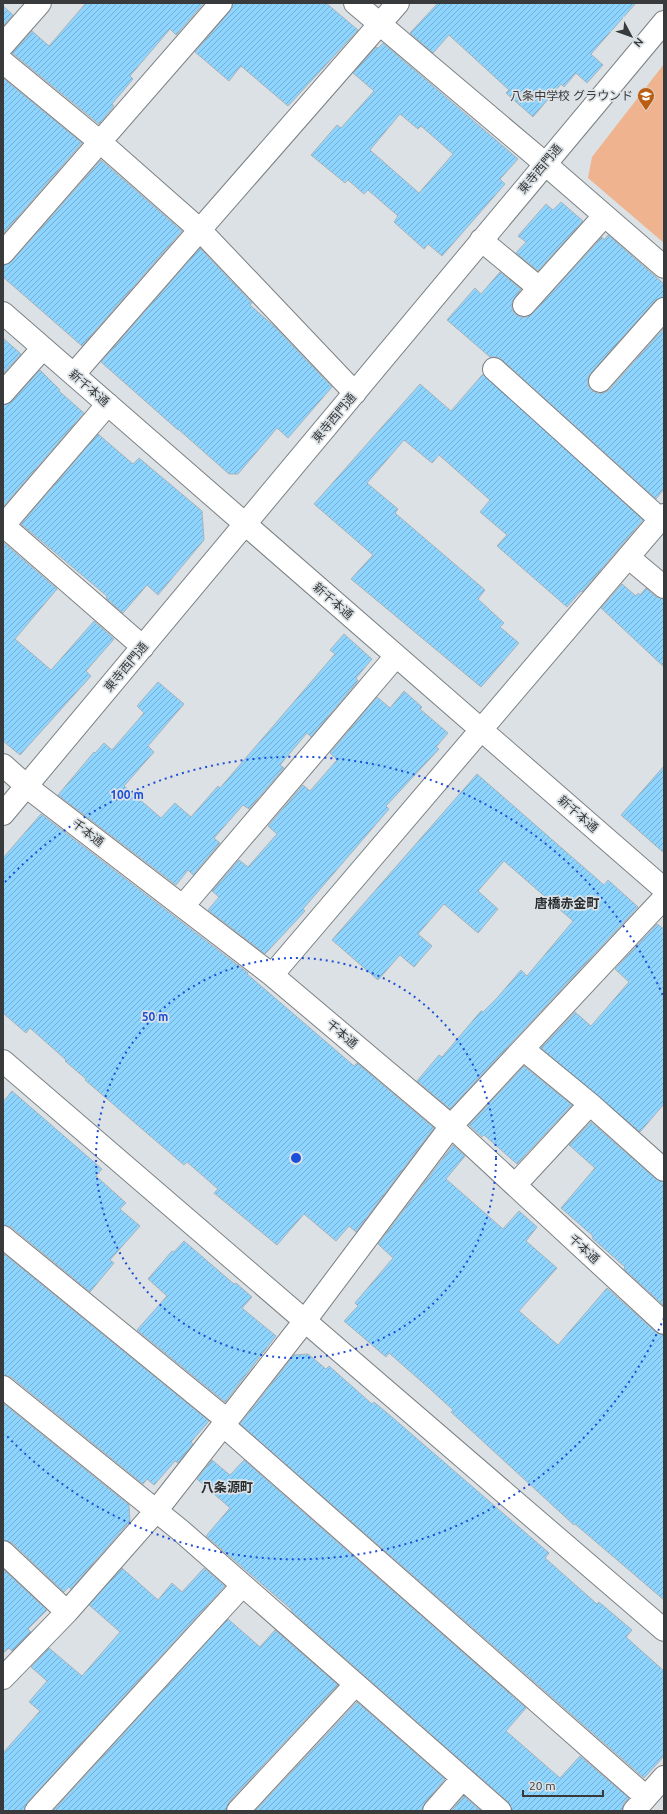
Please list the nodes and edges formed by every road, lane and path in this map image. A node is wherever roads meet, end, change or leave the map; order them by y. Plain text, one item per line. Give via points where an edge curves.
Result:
1 (40, 3) edge
2 (221, 3) edge
3 (355, 3) edge
4 (398, 3) edge
5 (664, 22) edge
6 (380, 24) junction
7 (3, 45) edge
8 (3, 62) edge
9 (99, 142) junction
10 (544, 163) junction
11 (604, 216) junction
12 (200, 230) junction
13 (482, 240) junction
14 (3, 253) edge
15 (664, 268) edge
16 (539, 288) junction
17 (524, 305) dead end
18 (664, 309) edge
19 (3, 313) edge
20 (43, 348) junction
21 (494, 369) dead end
22 (74, 374) junction
23 (600, 381) dead end
24 (3, 392) edge
25 (354, 393) junction
26 (108, 404) junction
27 (662, 517) edge
28 (3, 525) edge
29 (246, 525) junction
30 (628, 557) junction
31 (664, 587) edge
32 (143, 647) junction
33 (396, 656) junction
34 (482, 730) junction
35 (3, 765) edge
36 (26, 786) junction
37 (3, 814) edge
38 (664, 889) edge
39 (664, 898) edge
40 (182, 906) junction
41 (272, 975) junction
42 (523, 1049) junction
43 (3, 1061) edge
44 (590, 1104) junction
45 (451, 1126) junction
46 (664, 1170) edge
47 (515, 1185) junction
48 (3, 1237) edge
49 (304, 1322) junction
50 (664, 1323) edge
51 (3, 1387) edge
52 (225, 1423) junction
53 (156, 1511) junction
54 (3, 1552) edge
55 (242, 1586) junction
56 (66, 1612) junction
57 (664, 1630) edge
58 (3, 1678) edge
59 (355, 1685) junction
60 (664, 1777) edge
61 (462, 1779) junction
62 (640, 1804) edge
63 (36, 1811) edge
64 (238, 1811) edge
65 (434, 1811) edge
66 (500, 1811) edge

1 - 7 street
2 - 9 street
3 - 6 street
4 - 6 street
5 - 10 street, 東寺西門通
6 - 10 street
6 - 12 street
8 - 9 street
9 - 12 street
9 - 14 street
10 - 11 street
10 - 13 street, 東寺西門通
11 - 15 street
11 - 16 street
12 - 22 street
12 - 25 street
13 - 16 street
13 - 25 street, 東寺西門通
16 - 17 street
18 - 23 street
19 - 20 street, 新千本通
20 - 22 street, 新千本通
20 - 24 street
21 - 27 street
22 - 26 street, 新千本通
25 - 29 street, 東寺西門通
26 - 28 street
26 - 29 street, 新千本通
27 - 30 street
28 - 32 street
29 - 32 street, 東寺西門通
29 - 33 street, 新千本通
30 - 31 street
30 - 34 street
32 - 36 street, 東寺西門通
33 - 34 street, 新千本通
33 - 40 street
34 - 38 street, 新千本通
34 - 41 street
35 - 36 street, 千本通
36 - 37 street, 東寺西門通
36 - 40 street, 千本通
39 - 42 street
40 - 41 street, 千本通
41 - 45 street, 千本通
42 - 44 street
42 - 45 street
43 - 49 street
44 - 46 street
44 - 47 street
45 - 47 street, 千本通
45 - 49 street
47 - 50 street, 千本通
48 - 52 street
49 - 52 street
49 - 57 street
51 - 53 street
52 - 53 street
52 - 62 street
53 - 55 street
53 - 56 street
54 - 56 street
55 - 59 street
55 - 63 street
56 - 58 street
59 - 61 street
59 - 64 street
60 - 62 street
61 - 65 street
61 - 66 street

